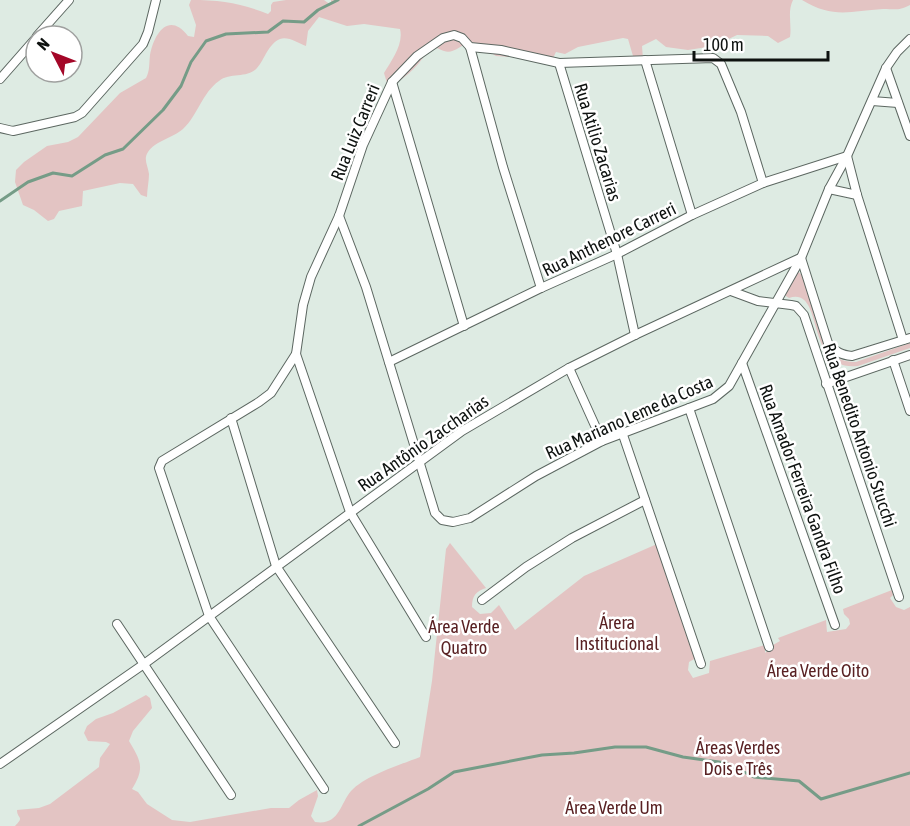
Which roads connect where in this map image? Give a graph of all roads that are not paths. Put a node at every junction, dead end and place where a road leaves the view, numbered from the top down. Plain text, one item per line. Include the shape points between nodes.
1 (69, 0) edge
2 (156, 0) edge
3 (48, 24) edge
4 (910, 39) edge
5 (470, 47) junction
6 (24, 52) edge
7 (645, 60) junction
8 (559, 63) junction
9 (886, 68) junction
10 (0, 79) edge
11 (392, 82) junction
12 (872, 101) junction
13 (898, 103) junction
14 (0, 128) edge
15 (910, 136) edge
16 (847, 156) junction
17 (763, 183) junction
18 (829, 189) junction
19 (857, 195) junction
20 (692, 214) junction
21 (339, 216) junction
22 (616, 254) junction
23 (801, 258) junction
24 (541, 288) junction
25 (731, 291) junction
26 (774, 304) junction
27 (464, 326) junction
28 (634, 335) junction
29 (907, 339) edge
30 (296, 354) junction
31 (910, 355) edge
32 (893, 360) junction
33 (389, 362) junction
34 (742, 363) junction
35 (569, 368) junction
36 (826, 384) junction
37 (689, 408) junction
38 (910, 411) edge
39 (231, 418) junction
40 (622, 432) junction
41 (602, 441) junction
42 (420, 462) junction
43 (645, 500) junction
44 (350, 512) junction
45 (276, 566) junction
46 (899, 597) dead end
47 (482, 600) dead end
48 (208, 616) junction
49 (117, 624) dead end
50 (835, 625) dead end
51 (426, 637) dead end
52 (769, 647) dead end
53 (144, 664) junction
54 (701, 664) dead end
55 (395, 743) dead end
56 (0, 764) edge
57 (324, 789) dead end
58 (231, 795) dead end

1 - 3 street
2 - 14 street via 142,44 82,113 13,131
4 - 9 street
5 - 8 street, Rua Luiz Carreri
5 - 11 street, Rua Luiz Carreri via 454,35 443,38 417,56
5 - 24 street
6 - 10 street
7 - 8 street, Rua Luiz Carreri
7 - 17 street, Rua Luiz Carreri via 713,58 721,64
7 - 20 street
8 - 22 street, Rua Atilio Zacarias
9 - 12 street
9 - 13 street
11 - 21 street, Rua Luiz Carreri via 363,145
11 - 27 street
12 - 13 street
12 - 16 street
13 - 15 street
16 - 17 street, Rua Anthenore Carreri
16 - 18 street
16 - 19 street
17 - 20 street, Rua Anthenore Carreri
18 - 19 street
18 - 23 street
19 - 29 street
20 - 22 street, Rua Anthenore Carreri
21 - 30 street, Rua Luiz Carreri via 311,277
21 - 33 street
22 - 24 street, Rua Anthenore Carreri
22 - 28 street, Rua Atilio Zacarias
23 - 25 street, Rua Antônio Zaccharias
23 - 26 street, Rua Mariano Leme da Costa
23 - 29 street via 834,351 852,356
24 - 27 street, Rua Anthenore Carreri
25 - 26 street, Rua Benedito Antonio Stucchi
25 - 28 street, Rua Antônio Zaccharias
26 - 34 street, Rua Mariano Leme da Costa
26 - 36 street, Rua Benedito Antonio Stucchi via 791,304 804,315
27 - 33 street, Rua Anthenore Carreri
28 - 35 street, Rua Antônio Zaccharias
30 - 39 street, Rua Luiz Carreri via 271,393
30 - 44 street
31 - 32 street
32 - 36 street
32 - 38 street
33 - 42 street
34 - 37 street, Rua Mariano Leme da Costa via 722,394
34 - 50 street, Rua Amador Ferreira Gandra Filho
35 - 41 street
35 - 42 street, Rua Antônio Zaccharias via 462,431
36 - 46 street, Rua Benedito Antonio Stucchi
37 - 40 street, Rua Mariano Leme da Costa
37 - 52 street
39 - 45 street
39 - 48 street, Rua Luiz Carreri via 159,465
40 - 41 street, Rua Mariano Leme da Costa
40 - 43 street
41 - 42 street, Rua Mariano Leme da Costa via 536,476 470,518 453,522 442,520 435,513
42 - 44 street, Rua Antônio Zaccharias
43 - 47 street via 572,538
43 - 54 street
44 - 45 street, Rua Antônio Zaccharias
44 - 51 street
45 - 48 street, Rua Antônio Zaccharias
45 - 55 street
48 - 53 street, Rua Antônio Zaccharias
48 - 57 street
49 - 53 street
53 - 56 street, Rua Antônio Zaccharias
53 - 58 street

